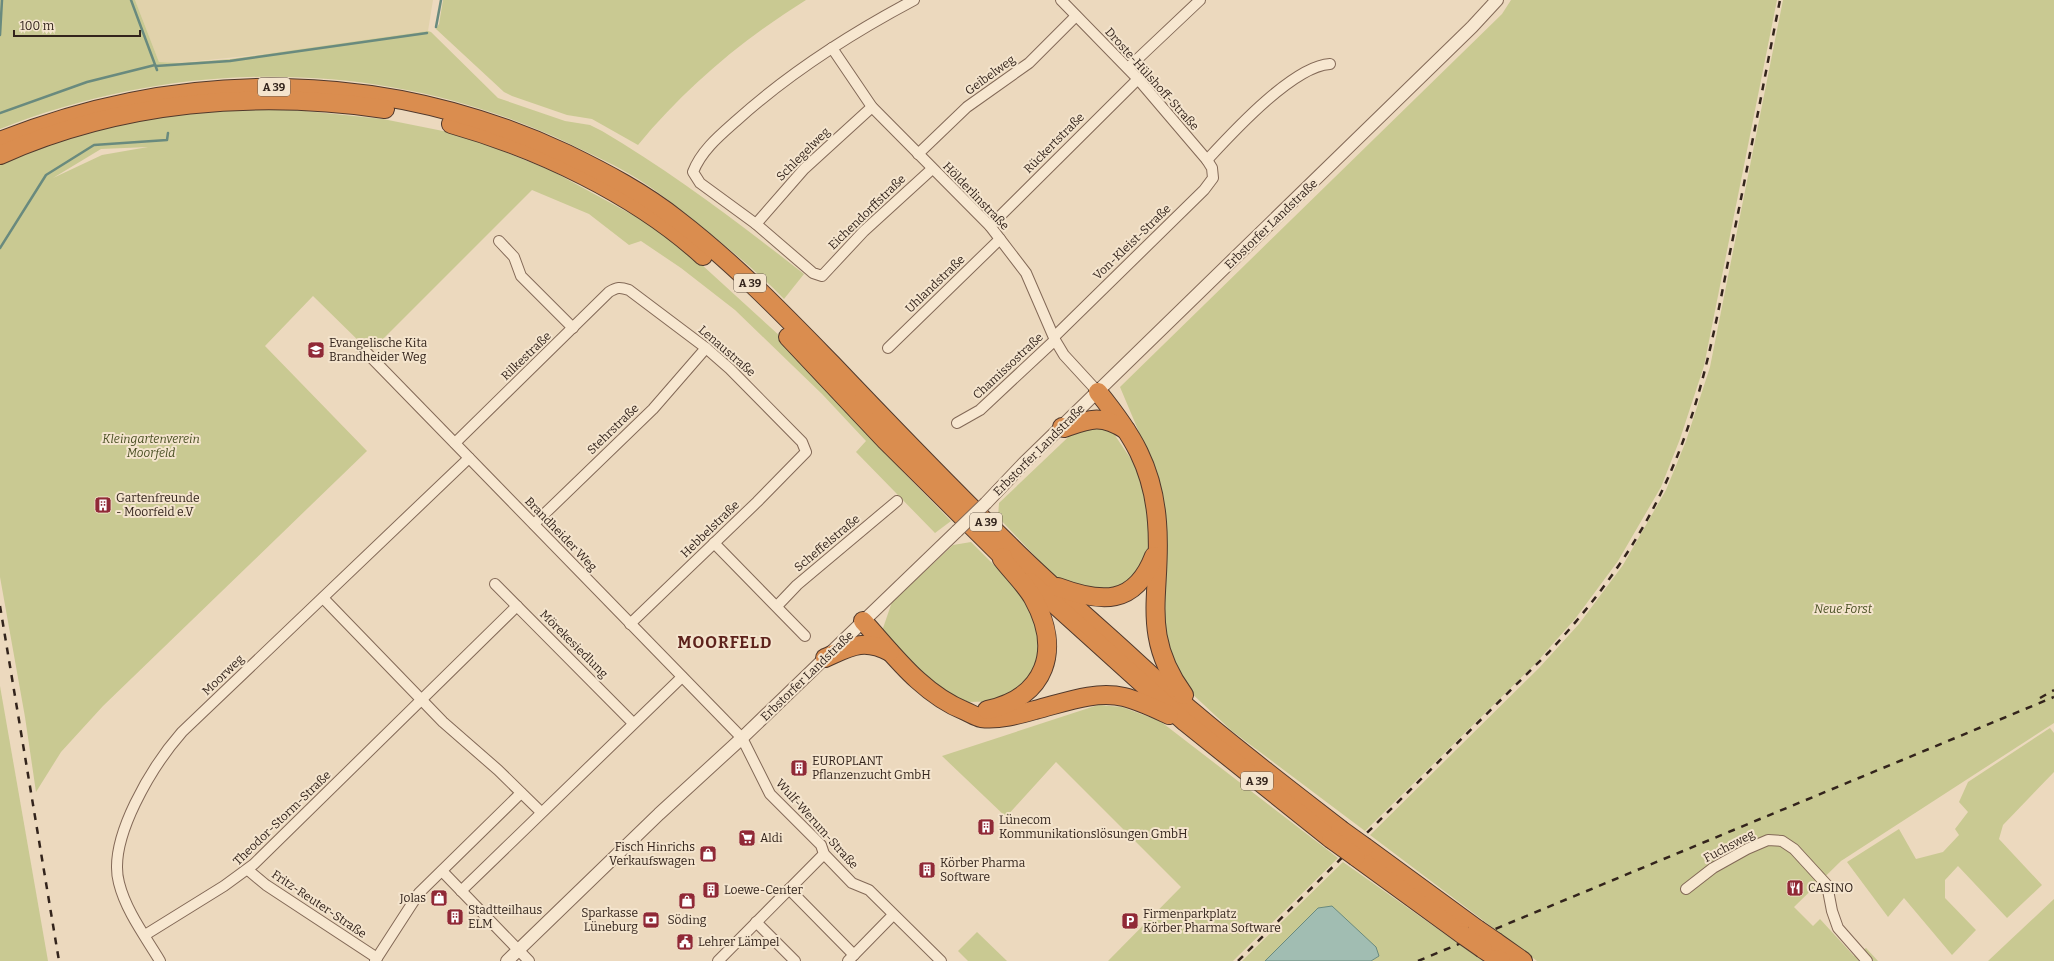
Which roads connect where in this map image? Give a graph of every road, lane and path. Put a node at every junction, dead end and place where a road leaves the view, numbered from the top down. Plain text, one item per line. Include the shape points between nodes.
1 (914, 0) edge
2 (1061, 0) edge
3 (1200, 0) edge
4 (1497, 0) edge
5 (1076, 16) junction
6 (832, 48) junction
7 (1330, 64) dead end
8 (1128, 68) junction
9 (1138, 78) junction
10 (872, 107) junction
11 (0, 140) edge
12 (918, 154) junction
13 (0, 155) edge
14 (1207, 160) junction
15 (932, 169) junction
16 (756, 224) junction
17 (990, 226) junction
18 (1000, 239) junction
19 (499, 242) dead end
20 (616, 288) joint
21 (573, 328) junction
22 (1055, 339) junction
23 (361, 347) dead end
24 (706, 348) junction
25 (888, 348) dead end
26 (1098, 392) junction
27 (957, 423) dead end
28 (1062, 427) junction
29 (1128, 431) junction
30 (454, 443) junction
31 (806, 452) joint
32 (469, 458) junction
33 (897, 501) dead end
34 (534, 524) junction
35 (714, 543) junction
36 (1158, 546) junction
37 (1003, 557) junction
38 (495, 584) dead end
39 (1051, 584) junction
40 (323, 598) junction
41 (517, 606) junction
42 (777, 606) junction
43 (863, 621) junction
44 (630, 624) junction
45 (805, 636) dead end
46 (892, 653) junction
47 (825, 658) junction
48 (682, 676) junction
49 (422, 700) junction
50 (966, 711) junction
51 (1185, 722) junction
52 (634, 723) junction
53 (742, 738) junction
54 (1226, 738) junction
55 (521, 793) junction
56 (541, 812) junction
57 (1335, 834) junction
58 (824, 854) junction
59 (248, 870) junction
60 (442, 871) junction
61 (789, 889) junction
62 (1686, 889) dead end
63 (461, 891) junction
64 (894, 915) junction
65 (756, 922) junction
66 (145, 935) junction
67 (1490, 946) junction
68 (519, 950) junction
69 (851, 958) edge
70 (376, 959) edge
71 (160, 961) edge
72 (507, 961) edge
73 (529, 961) edge
74 (718, 961) edge
75 (795, 961) edge
76 (941, 961) edge
77 (1501, 961) edge
78 (1523, 961) edge
79 (1867, 961) edge

1 - 6 street
2 - 5 street, Droste-Hülshoff-Straße
3 - 8 street
4 - 26 street, Erbstorfer Landstraße via 1472,28
5 - 8 street, Droste-Hülshoff-Straße
5 - 12 street, Geibelweg via 1029,63 967,107
6 - 10 street, Hölderlinstraße
6 - 16 street via 759,100 724,131 698,159 693,172 700,183
7 - 14 street via 1321,65 1299,76 1276,94
8 - 9 street, Droste-Hülshoff-Straße
9 - 14 street, Droste-Hülshoff-Straße
9 - 17 street, Rückertstraße
10 - 12 street, Hölderlinstraße
10 - 16 street, Schlegelweg via 804,169
11 - 39 highway, A 39 via 63,118 132,101 203,90 274,87 358,93 416,102 467,115 531,138 623,183 678,219 708,244 764,296 1012,548
12 - 15 street, Hölderlinstraße
13 - 37 highway, A 39 via 47,136 113,118 205,103 274,100 356,105 419,115 508,143 610,190 700,253 776,325 885,440
14 - 22 street, Von-Kleist-Straße via 1212,168 1213,178 1204,190
15 - 16 street, Eichendorffstraße via 864,231 822,276 813,273
15 - 17 street, Hölderlinstraße
17 - 18 street, Hölderlinstraße
18 - 22 street, Hölderlinstraße via 1026,273
18 - 25 street, Uhlandstraße
19 - 21 street via 514,257 521,276
20 - 21 street, Rilkestraße
20 - 24 street, Lenaustraße via 629,290
21 - 30 street, Rilkestraße
22 - 26 street, Hölderlinstraße via 1064,355
22 - 27 street, Chamissostraße via 980,410
23 - 30 street, Brandheider Weg
24 - 31 street, Lenaustraße via 802,442
24 - 34 street, Stehrstraße via 653,409
26 - 28 street, Erbstorfer Landstraße
26 - 29 highway
28 - 29 highway via 1097,419 1114,423
28 - 43 street, Erbstorfer Landstraße, bridge
29 - 36 highway via 1146,467 1151,486
30 - 32 street, Brandheider Weg
31 - 35 street, Hebbelstraße
32 - 34 street, Brandheider Weg
32 - 40 street, Moorweg
33 - 42 street, Scheffelstraße via 797,585
34 - 44 street, Brandheider Weg
35 - 42 street
35 - 44 street, Hebbelstraße
36 - 39 highway via 1148,572 1136,586 1121,596 1088,597
36 - 54 highway via 1155,627 1164,662 1184,695
37 - 50 highway via 1032,597 1041,615 1048,647 1045,662 1039,678 1030,690 1015,701 985,711
37 - 51 highway, A 39
38 - 41 street, Mörekesiedlung
39 - 54 highway, A 39 via 1194,713
40 - 49 street
40 - 66 street, Moorweg via 182,732 170,746 140,794 118,847 116,868 126,903
41 - 49 street, Theodor-Storm-Straße
41 - 52 street, Mörekesiedlung
42 - 45 street
43 - 46 highway
43 - 47 street, Erbstorfer Landstraße
44 - 48 street, Brandheider Weg
46 - 47 highway via 879,646 863,644
46 - 50 highway via 940,699
47 - 53 street, Erbstorfer Landstraße
48 - 52 street
48 - 53 street, Brandheider Weg
49 - 55 street
49 - 59 street, Theodor-Storm-Straße
50 - 51 highway via 980,718 1014,716 1081,698 1103,695 1140,702
51 - 57 highway, A 39
52 - 56 street
53 - 58 street, Wulf-Werum-Straße via 767,789 821,845
53 - 68 street, Erbstorfer Landstraße via 659,814
54 - 57 highway, A 39
55 - 56 street
55 - 60 street
56 - 63 street
57 - 67 highway, A 39, bridge
58 - 61 street
58 - 64 street, Wulf-Werum-Straße via 852,882 869,890
59 - 66 street, Theodor-Storm-Straße
59 - 70 street, Fritz-Reuter-Straße via 266,885
60 - 63 street
60 - 70 street via 419,894
61 - 65 street
61 - 69 street
62 - 79 street, Fuchsweg via 1712,868 1747,849 1768,840 1782,841 1794,849 1827,885 1838,928
63 - 68 street
64 - 69 street
64 - 76 street, Wulf-Werum-Straße
65 - 74 street
65 - 75 street
66 - 71 street, Moorweg
67 - 77 highway, A 39
67 - 78 highway, A 39
68 - 72 street, Erbstorfer Landstraße
68 - 73 street

